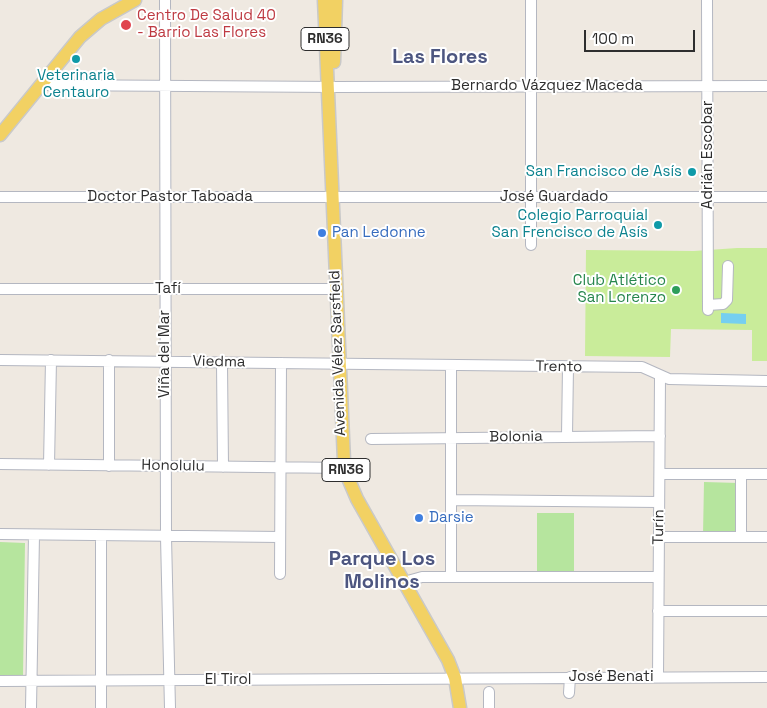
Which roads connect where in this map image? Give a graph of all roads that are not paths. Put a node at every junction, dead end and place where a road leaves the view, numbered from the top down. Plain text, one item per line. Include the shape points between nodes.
1 (131, 0) edge
2 (165, 0) edge
3 (324, 0) edge
4 (336, 0) edge
5 (531, 0) edge
6 (707, 0) edge
7 (40, 85) junction
8 (167, 85) junction
9 (531, 86) junction
10 (707, 86) junction
11 (767, 86) edge
12 (331, 87) junction
13 (0, 123) edge
14 (0, 135) edge
15 (708, 196) junction
16 (0, 197) edge
17 (531, 197) junction
18 (767, 197) edge
19 (165, 198) junction
20 (336, 198) junction
21 (531, 245) dead end
22 (728, 266) dead end
23 (0, 289) edge
24 (165, 289) junction
25 (336, 289) junction
26 (0, 360) edge
27 (51, 360) junction
28 (109, 360) junction
29 (165, 361) junction
30 (222, 363) junction
31 (281, 363) junction
32 (343, 364) junction
33 (451, 366) junction
34 (568, 367) junction
35 (660, 377) junction
36 (767, 381) edge
37 (568, 436) junction
38 (660, 436) junction
39 (451, 438) junction
40 (371, 439) dead end
41 (0, 464) edge
42 (49, 465) junction
43 (109, 466) junction
44 (167, 466) junction
45 (223, 467) junction
46 (281, 468) junction
47 (346, 468) junction
48 (660, 474) junction
49 (741, 474) junction
50 (767, 474) edge
51 (451, 500) junction
52 (659, 502) junction
53 (0, 534) edge
54 (34, 535) junction
55 (101, 536) junction
56 (280, 537) junction
57 (659, 537) junction
58 (741, 537) junction
59 (767, 537) edge
60 (166, 538) junction
61 (280, 574) dead end
62 (452, 577) junction
63 (658, 577) junction
64 (408, 581) junction
65 (658, 611) junction
66 (767, 611) edge
67 (570, 677) junction
68 (658, 677) junction
69 (767, 677) edge
70 (459, 678) junction
71 (0, 681) edge
72 (31, 681) junction
73 (101, 681) junction
74 (169, 681) junction
75 (489, 692) dead end
76 (569, 693) dead end
77 (31, 708) edge
78 (101, 708) edge
79 (170, 708) edge
80 (460, 708) edge
81 (468, 708) edge
82 (489, 708) edge

1 - 7 main road via 90,27
1 - 13 main road via 98,15 68,39
2 - 8 street, Viña del Mar
3 - 12 main road, Avenida Vélez Sarsfield / RN36
4 - 12 main road, Avenida Vélez Sarsfield / RN36
5 - 9 street
6 - 10 street, Adrián Escobar
7 - 8 street, Bernardo Vázquez Maceda
7 - 14 main road
8 - 12 street, Bernardo Vázquez Maceda
8 - 19 street, Viña del Mar
9 - 10 street, Bernardo Vázquez Maceda
9 - 12 street, Bernardo Vázquez Maceda
9 - 17 street
10 - 11 street, Bernardo Vázquez Maceda
10 - 15 street, Adrián Escobar
12 - 20 main road, Avenida Vélez Sarsfield / RN36
15 - 17 street, José Guardado
15 - 18 street, José Guardado
15 - 22 street, Adrián Escobar via 708,307 728,300
16 - 19 street, Doctor Pastor Taboada
17 - 20 street, José Guardado
17 - 21 street
19 - 20 street, Doctor Pastor Taboada
19 - 24 street, Viña del Mar
20 - 25 main road, Avenida Vélez Sarsfield / RN36
20 - 32 main road, Avenida Vélez Sarsfield / RN36
23 - 24 street, Tafí
24 - 25 street, Tafí
24 - 29 street, Viña del Mar
25 - 32 main road, Avenida Vélez Sarsfield / RN36
26 - 27 street, Viedma
27 - 28 street, Viedma
27 - 42 street
28 - 29 street, Viedma
28 - 43 street
29 - 30 street, Viedma
29 - 44 street, Viña del Mar
30 - 31 street, Viedma
30 - 45 street
31 - 32 street, Viedma
31 - 46 street
32 - 33 street, Trento
32 - 47 main road, Avenida Vélez Sarsfield / RN36 via 341,440
32 - 64 main road, Avenida Vélez Sarsfield / RN36 via 352,466
33 - 34 street, Trento
33 - 39 street
34 - 35 street, Trento via 642,367
34 - 37 street
35 - 36 street, Trento via 680,381
35 - 38 street, Turín
37 - 38 street, Bolonia
37 - 39 street, Bolonia
38 - 48 street, Turín
39 - 40 street, Bolonia
39 - 51 street
41 - 42 street, Honolulu
42 - 43 street, Honolulu
43 - 44 street, Honolulu
44 - 45 street, Honolulu
44 - 60 street, Viña del Mar
45 - 46 street, Honolulu
46 - 47 street, Honolulu
46 - 56 street
47 - 64 main road, Avenida Vélez Sarsfield / RN36 via 357,499
48 - 49 street
48 - 52 street, Turín
49 - 50 street
49 - 58 street
51 - 52 street
51 - 62 street
52 - 57 street, Turín
53 - 54 street
54 - 55 street
54 - 72 street
55 - 60 street
55 - 73 street
56 - 60 street
56 - 61 street
57 - 58 street
57 - 63 street, Turín
58 - 59 street
60 - 74 street, Viña del Mar
62 - 63 street
62 - 64 street via 422,577
63 - 65 street, Turín
64 - 70 main road, Avenida Vélez Sarsfield / RN36 via 454,658
65 - 66 street
65 - 68 street, Turín
67 - 68 street, José Benati
67 - 70 street, José Benati
67 - 76 street
68 - 69 street, José Benati
70 - 74 street, El Tirol
70 - 80 main road, Avenida Vélez Sarsfield / RN36
70 - 81 main road, Avenida Vélez Sarsfield / RN36
71 - 72 street, El Tirol
72 - 73 street, El Tirol
72 - 77 street
73 - 74 street, El Tirol
73 - 78 street
74 - 79 street, Viña del Mar
75 - 82 street

